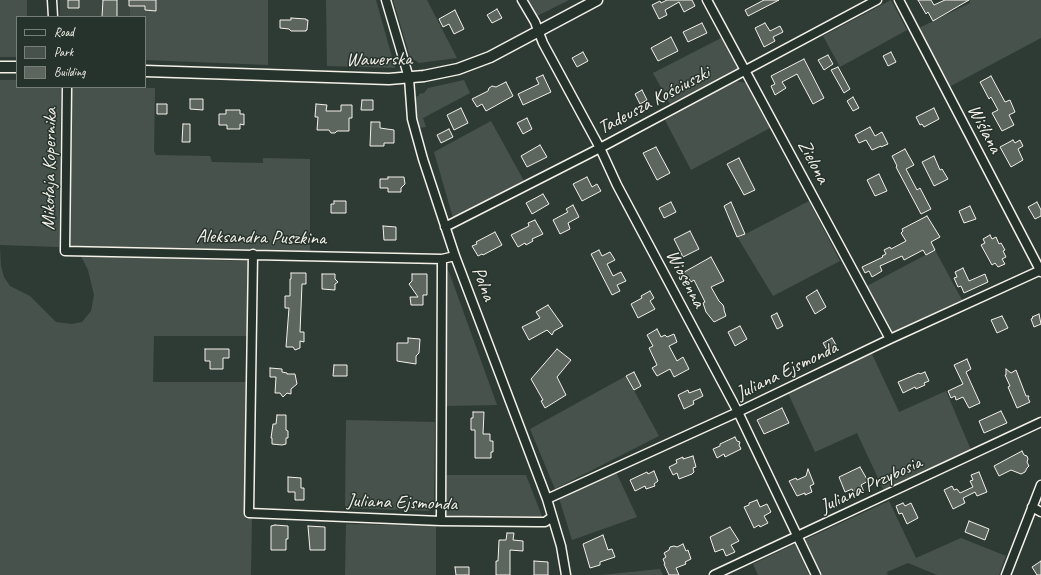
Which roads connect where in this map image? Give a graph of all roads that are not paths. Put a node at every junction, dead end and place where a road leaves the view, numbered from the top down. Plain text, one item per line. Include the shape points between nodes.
1 (52, 0) edge
2 (386, 0) edge
3 (522, 0) edge
4 (597, 0) edge
5 (708, 0) edge
6 (877, 0) edge
7 (899, 0) edge
8 (52, 16) edge
9 (538, 31) junction
10 (0, 67) edge
11 (16, 67) edge
12 (146, 71) edge
13 (745, 71) junction
14 (408, 78) junction
15 (67, 88) edge
16 (600, 148) junction
17 (445, 227) junction
18 (65, 251) joint
19 (253, 254) junction
20 (455, 256) junction
21 (442, 259) junction
22 (1041, 271) edge
23 (890, 339) junction
24 (738, 412) junction
25 (1041, 422) edge
26 (1041, 485) edge
27 (547, 499) junction
28 (1032, 507) junction
29 (1041, 512) edge
30 (552, 517) junction
31 (441, 521) junction
32 (798, 537) junction
33 (566, 575) edge
34 (714, 575) edge
35 (816, 575) edge
36 (1006, 575) edge

1 - 8 street
2 - 14 street, Polna
3 - 9 street, Wiosenna
4 - 9 street, Wawerska
5 - 13 street, Zielona
6 - 13 street, Tadeusza Kościuszki
7 - 22 street, Wiślana
9 - 14 street, Wawerska via 490,57 458,69
9 - 16 street, Wiosenna
10 - 11 street
12 - 14 street, Wawerska
13 - 16 street, Tadeusza Kościuszki
13 - 23 street, Zielona
14 - 17 street, Polna via 412,119
15 - 18 street, Mikołaja Kopernika
16 - 17 street, Tadeusza Kościuszki
16 - 24 street, Wiosenna via 620,192
17 - 20 street, Polna
18 - 19 street, Aleksandra Puszkina
19 - 21 street, Aleksandra Puszkina
19 - 31 street, Juliana Ejsmonda via 249,513
20 - 21 street, Aleksandra Puszkina
20 - 27 street, Polna
21 - 31 street, Polna
22 - 23 street, Juliana Ejsmonda
23 - 24 street, Juliana Ejsmonda
24 - 27 street, Juliana Ejsmonda
24 - 32 street, Wiosenna
25 - 32 street, Juliana Przybosia
26 - 28 street
27 - 30 street, Polna
28 - 29 street
28 - 36 street
30 - 31 street, Juliana Ejsmonda via 545,522
30 - 33 street, Polna
32 - 34 street, Juliana Przybosia
32 - 35 street, Wiosenna

